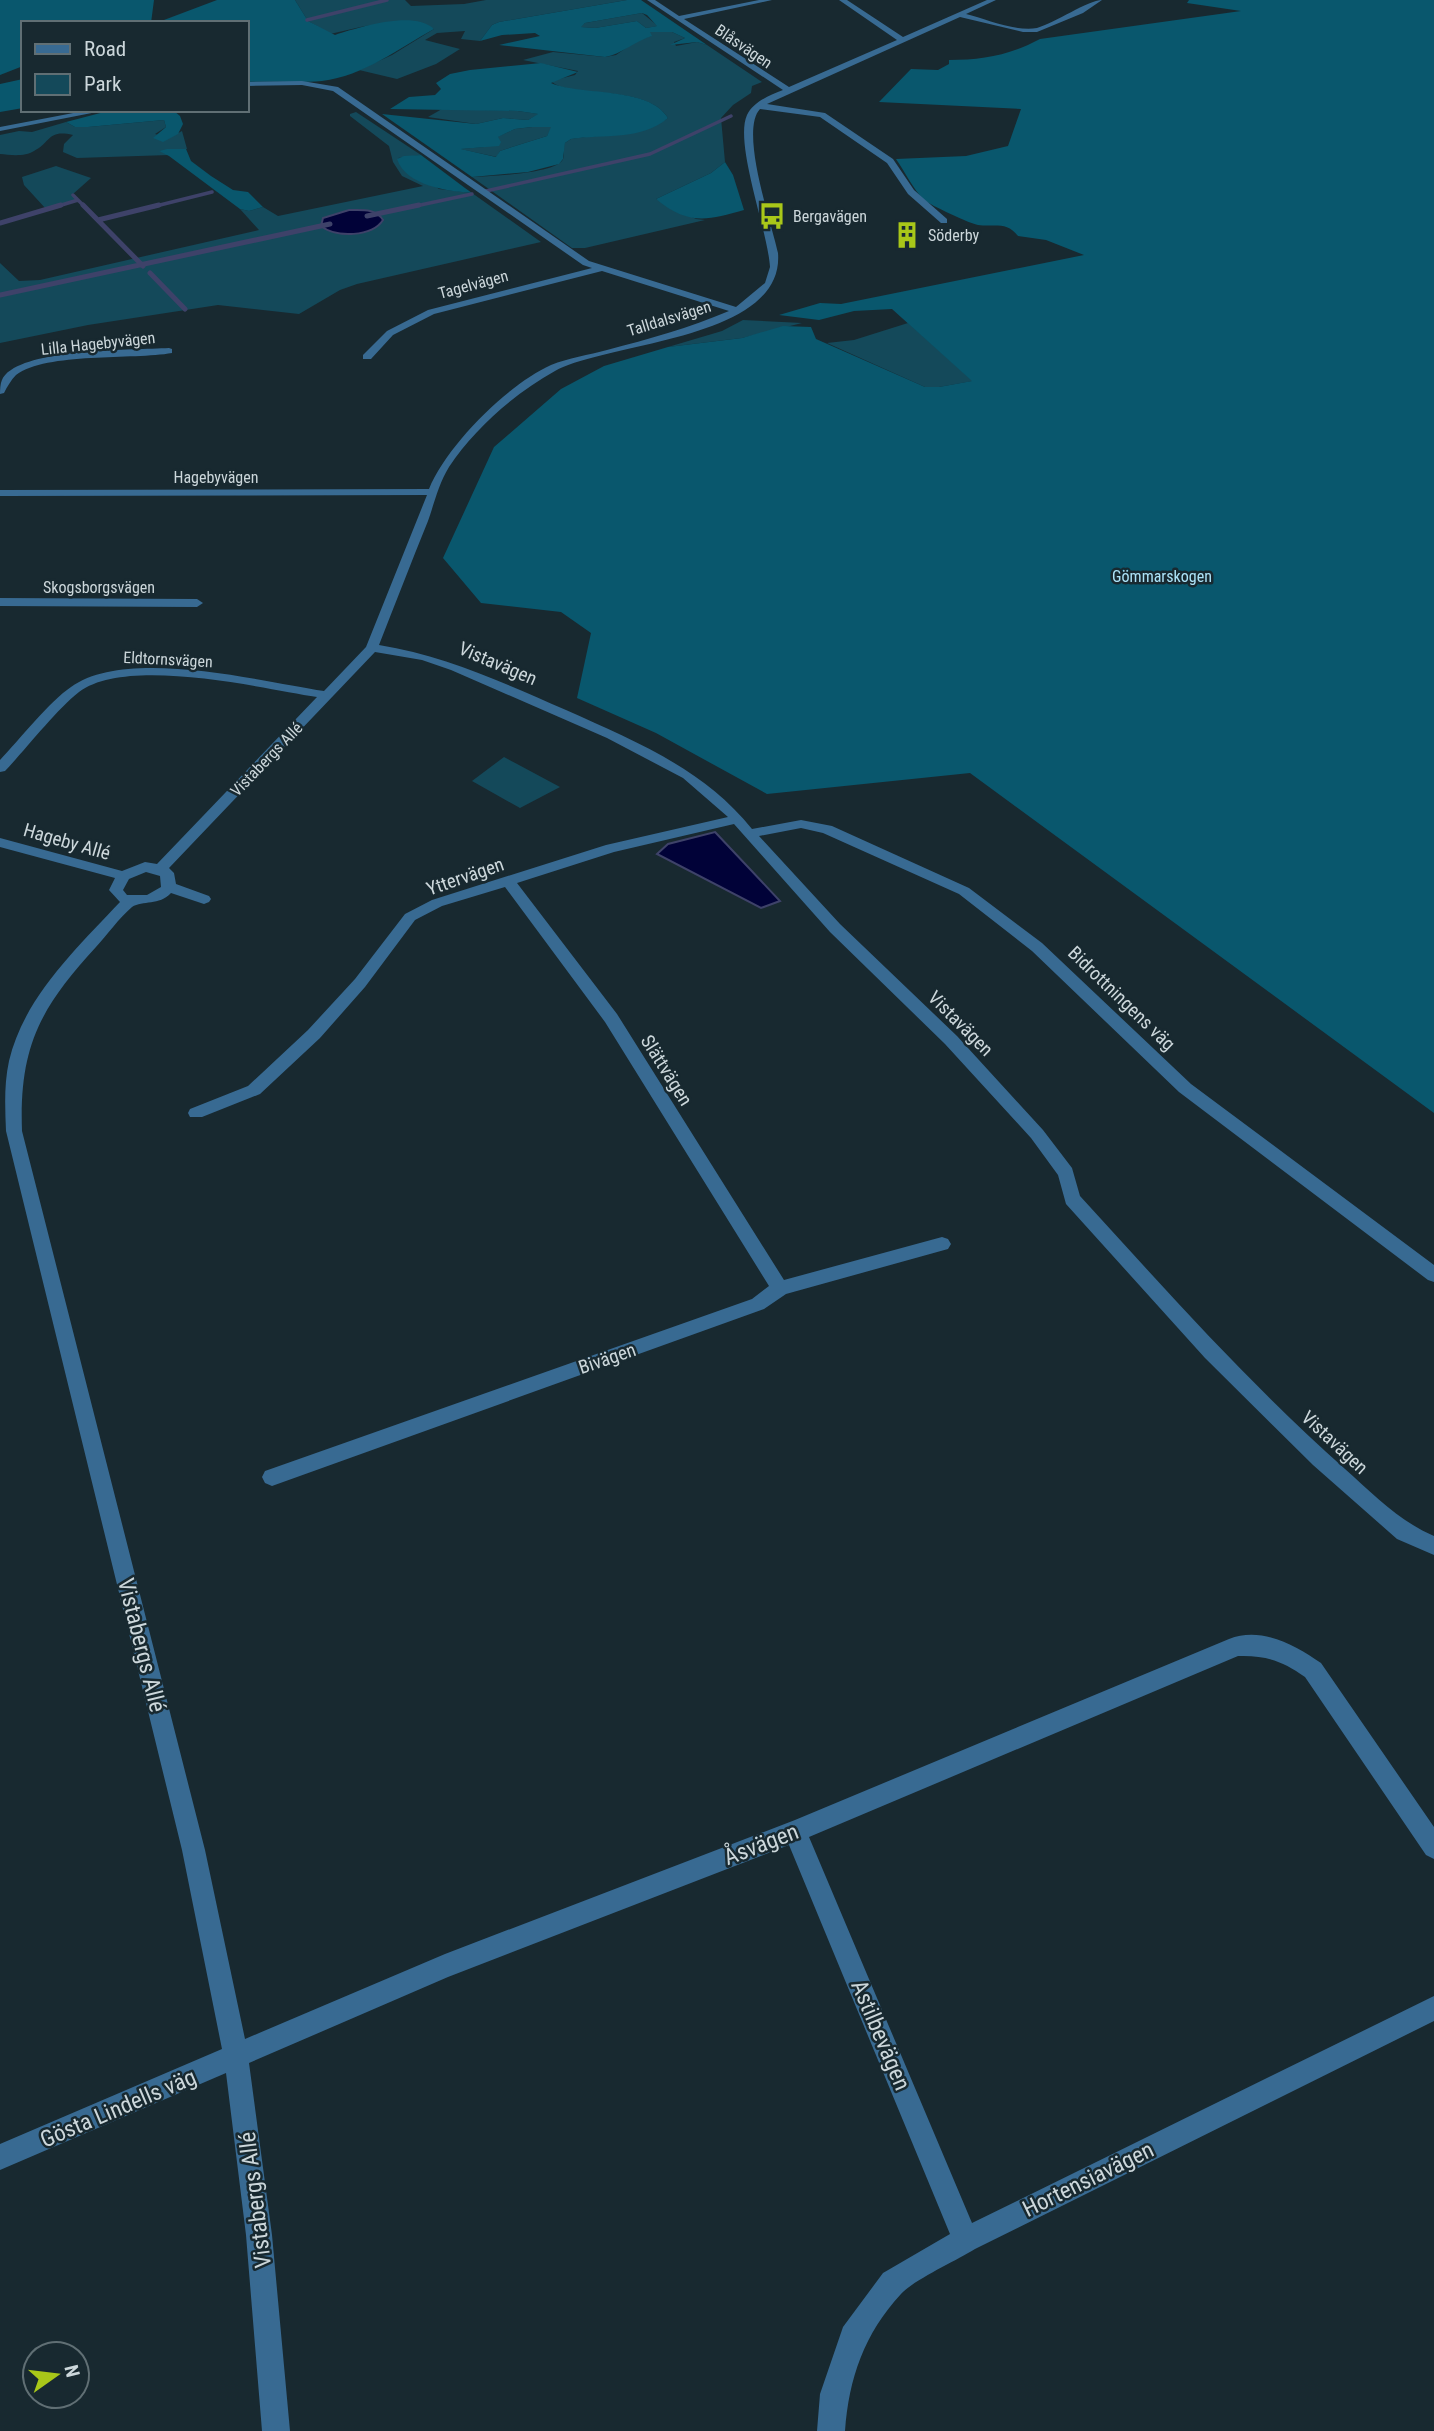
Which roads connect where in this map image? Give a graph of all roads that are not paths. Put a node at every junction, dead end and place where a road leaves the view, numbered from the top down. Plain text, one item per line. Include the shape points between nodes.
1 (650, 0) edge
2 (842, 0) edge
3 (993, 0) edge
4 (1099, 0) edge
5 (769, 1) edge
6 (960, 15) junction
7 (677, 18) junction
8 (902, 40) junction
9 (248, 85) edge
10 (788, 90) junction
11 (760, 105) junction
12 (92, 112) edge
13 (0, 129) edge
14 (944, 221) dead end
15 (599, 269) junction
16 (738, 311) junction
17 (169, 351) dead end
18 (367, 357) dead end
19 (0, 391) edge
20 (433, 492) junction
21 (0, 493) edge
22 (0, 602) edge
23 (197, 603) dead end
24 (372, 648) junction
25 (328, 695) junction
26 (0, 768) edge
27 (738, 818) junction
28 (749, 834) junction
29 (0, 842) edge
30 (160, 869) junction
31 (122, 876) junction
32 (508, 881) junction
33 (169, 887) junction
34 (204, 899) dead end
35 (130, 901) junction
36 (196, 1113) dead end
37 (942, 1244) dead end
38 (1434, 1275) edge
39 (780, 1288) junction
40 (272, 1477) dead end
41 (1434, 1546) edge
42 (795, 1831) junction
43 (1434, 1847) edge
44 (1434, 2008) edge
45 (236, 2058) junction
46 (0, 2157) edge
47 (966, 2240) junction
48 (276, 2431) edge
49 (831, 2431) edge

1 - 7 street, Blåsvägen
2 - 8 street
3 - 6 street
4 - 6 street via 1037,30
5 - 7 street
6 - 8 street
7 - 10 street, Blåsvägen
8 - 10 street
9 - 15 street via 302,83 335,89
10 - 11 street
11 - 14 street via 822,115 890,161 911,192
11 - 16 street, Talldalsvägen via 748,127 775,267 769,284
12 - 13 street
15 - 16 street
15 - 18 street, Tagelvägen via 430,312 390,333
16 - 20 street, Talldalsvägen via 693,330 567,362 531,380 468,436 443,468
17 - 19 street, Lilla Hagebyvägen via 28,367 12,374
20 - 21 street, Hagebyvägen
20 - 24 street, Talldalsvägen
22 - 23 street, Skogsborgsvägen
24 - 25 street, Vistabergs Allé
24 - 27 street, Vistavägen via 438,661 465,680 639,747 707,788
25 - 26 street, Eldtornsvägen via 210,678 108,676 74,690
25 - 30 street, Vistabergs Allé
27 - 28 street, Vistavägen
27 - 32 street, Yttervägen via 611,848
28 - 38 street, Bidrottningens väg via 801,824 827,829 964,891 1037,947 1185,1088
28 - 41 street, Vistavägen via 1037,1133 1066,1173 1072,1199 1212,1353 1404,1533
29 - 31 street, Hageby Allé
30 - 31 street via 136,869
30 - 33 street via 169,876
31 - 35 street via 117,893
32 - 36 street, Yttervägen via 437,903 410,917 360,983 254,1090
32 - 39 street, Slättvägen via 611,1018
33 - 34 street
33 - 35 street via 153,899
35 - 45 street, Vistabergs Allé via 42,1000 17,1057 11,1103 189,1832
37 - 39 street, Bivägen
39 - 40 street, Bivägen via 758,1304
42 - 43 street, Åsvägen via 1237,1646 1259,1644 1287,1651 1313,1670
42 - 45 street, Åsvägen via 445,1966
42 - 47 street, Astilbevägen
44 - 47 street, Hortensiavägen
45 - 46 street, Gösta Lindells väg
45 - 48 street, Vistabergs Allé via 262,2256
47 - 49 street, Hortensiavägen via 893,2283 853,2337 834,2395

